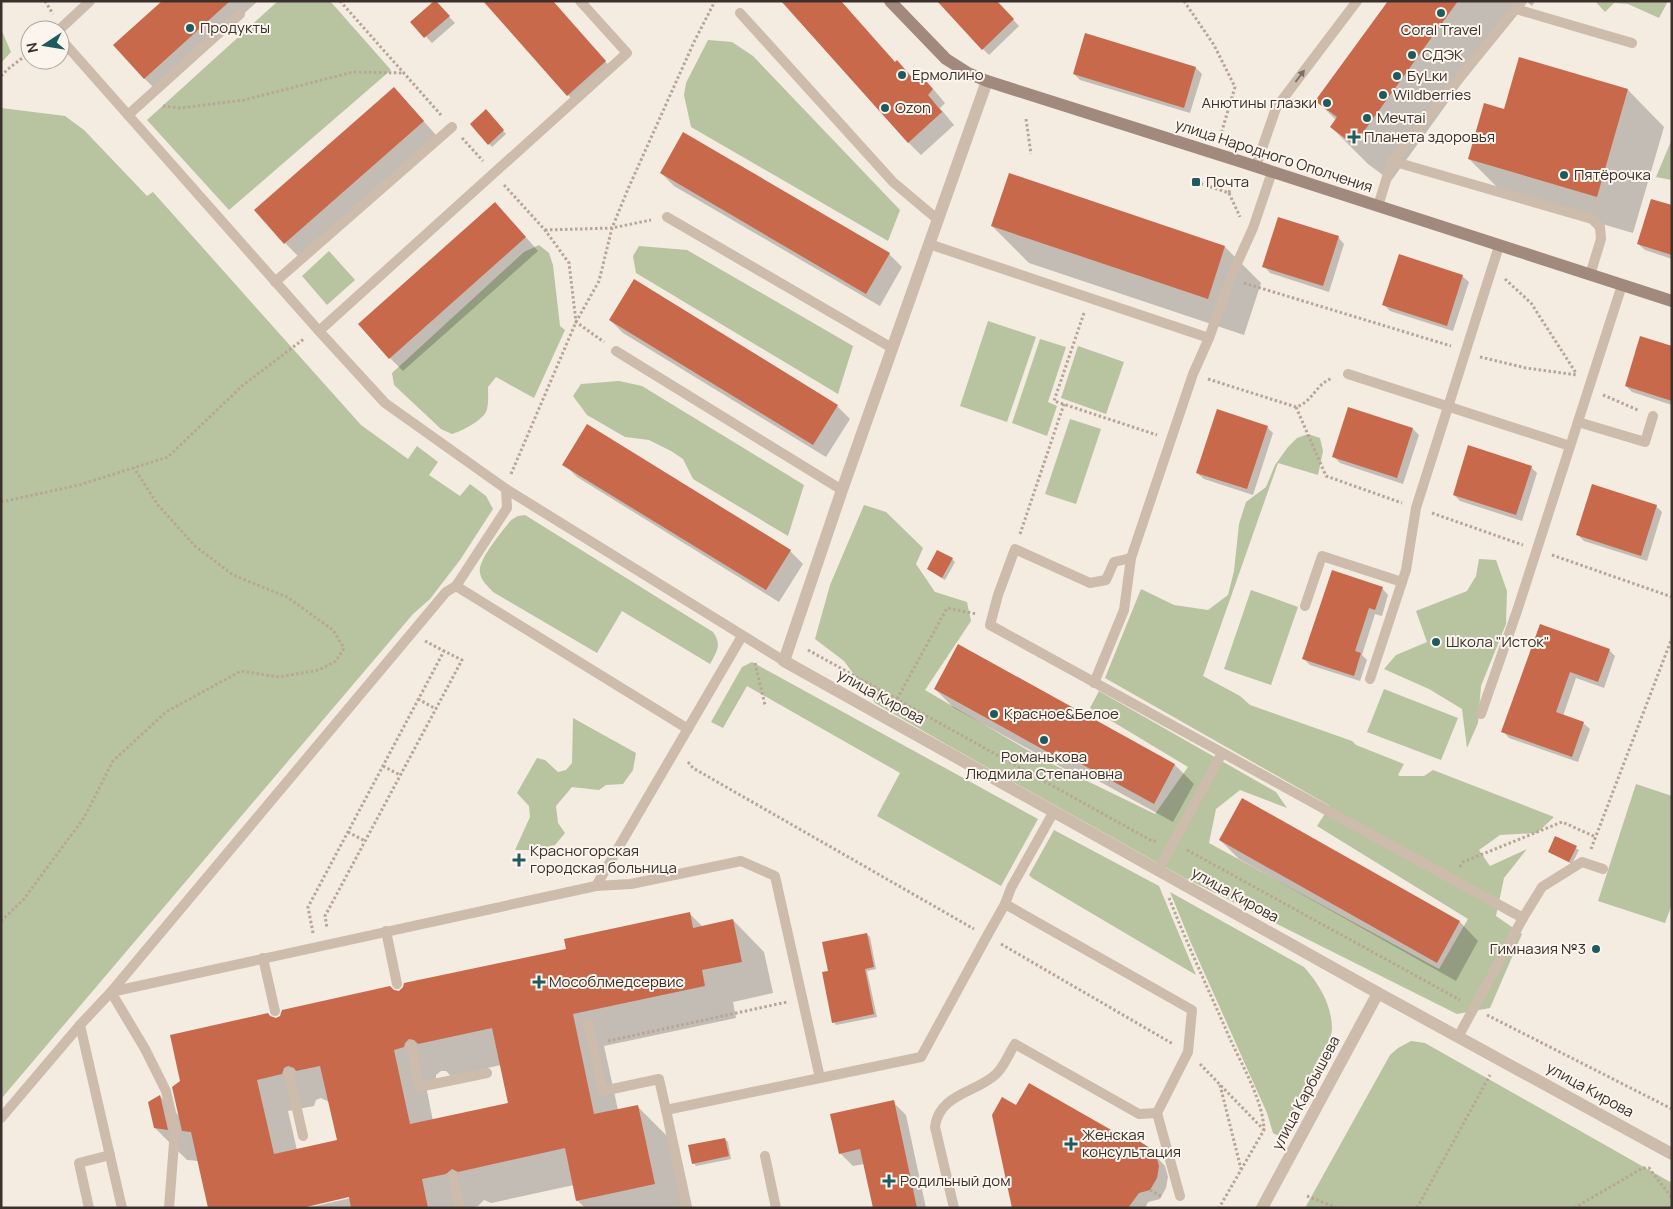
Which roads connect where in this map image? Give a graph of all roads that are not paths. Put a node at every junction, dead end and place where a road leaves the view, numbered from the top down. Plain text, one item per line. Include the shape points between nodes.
1 (90, 1) edge
2 (580, 1) edge
3 (890, 1) edge
4 (1357, 1) edge
5 (1519, 5) edge
6 (740, 13) dead end
7 (240, 14) dead end
8 (69, 20) edge
9 (1632, 43) dead end
10 (70, 49) edge
11 (987, 81) junction
12 (128, 115) junction
13 (452, 127) dead end
14 (1392, 160) junction
15 (1256, 166) junction
16 (1272, 172) junction
17 (1378, 206) junction
18 (667, 217) road end
19 (938, 219) junction
20 (929, 244) junction
21 (1499, 246) junction
22 (1590, 275) junction
23 (275, 282) junction
24 (1622, 285) junction
25 (1672, 301) edge
26 (319, 331) junction
27 (1209, 338) junction
28 (892, 348) junction
29 (616, 351) dead end
30 (1348, 374) road end
31 (1448, 407) junction
32 (1653, 416) dead end
33 (1578, 422) junction
34 (1570, 446) junction
35 (506, 488) junction
36 (842, 490) junction
37 (1131, 558) junction
38 (1402, 582) junction
39 (456, 586) junction
40 (1305, 606) dead end
41 (742, 636) junction
42 (784, 661) junction
43 (1370, 679) dead end
44 (1094, 682) junction
45 (1481, 714) dead end
46 (688, 729) junction
47 (1222, 753) junction
48 (1053, 812) junction
49 (1604, 869) dead end
50 (1158, 871) junction
51 (596, 886) junction
52 (1005, 904) junction
53 (1523, 918) junction
54 (386, 931) junction
55 (264, 958) junction
56 (397, 984) dead end
57 (111, 992) junction
58 (1378, 993) junction
59 (275, 1011) dead end
60 (588, 1024) dead end
61 (80, 1025) junction
62 (1458, 1038) junction
63 (411, 1046) dead end
64 (289, 1072) dead end
65 (487, 1073) dead end
66 (820, 1078) junction
67 (666, 1110) junction
68 (1157, 1113) junction
69 (1, 1118) edge
70 (303, 1136) dead end
71 (1672, 1154) edge
72 (110, 1156) junction
73 (765, 1156) dead end
74 (453, 1176) dead end
75 (1180, 1196) dead end
76 (89, 1208) edge
77 (122, 1208) edge
78 (169, 1208) edge
79 (460, 1208) edge
80 (682, 1208) edge
81 (776, 1208) edge
82 (954, 1208) edge
83 (1262, 1208) edge

1 - 8 lane
2 - 26 lane via 627,53
3 - 11 main road, улица Народного Ополчения via 946,59
15 -> 4 lane via 1276,108
5 - 9 lane
5 - 14 lane
6 - 19 lane via 893,182
7 - 12 lane
10 - 12 lane
11 - 15 main road, улица Народного Ополчения
11 - 19 street
12 - 23 lane
13 - 23 lane
14 - 17 lane
14 - 22 lane via 1592,220 1600,226 1601,239
15 - 16 main road, улица Народного Ополчения
16 - 17 main road, улица Народного Ополчения
16 - 27 lane
17 - 21 main road, улица Народного Ополчения
18 - 28 lane
19 - 20 street
20 - 27 lane
20 - 28 street
21 - 22 main road, улица Народного Ополчения
21 - 31 lane
22 - 24 main road, улица Народного Ополчения
23 - 26 lane
24 - 25 main road, улица Народного Ополчения
24 - 33 lane
26 - 35 lane via 385,403
27 - 37 lane via 1193,374
28 - 36 street
29 - 36 lane
30 - 31 lane
31 - 34 lane
31 - 38 lane via 1416,508
32 - 33 lane via 1645,442
33 - 34 lane
34 - 45 lane
35 - 39 lane via 507,508
35 - 41 lane
36 - 42 street
37 - 44 lane via 1124,610
37 - 44 lane via 1114,562 1106,580 1090,582 1015,549 992,617 990,625
38 - 40 lane via 1322,556
38 - 43 lane
39 - 46 lane
39 - 57 lane via 446,592
41 - 42 lane
41 - 46 lane
42 - 48 street, улица Кирова
44 - 47 lane
46 - 51 lane
47 - 50 lane
47 - 53 lane
48 - 50 street, улица Кирова
48 - 52 lane via 1010,888
49 - 53 lane via 1582,862 1542,887
50 - 58 street, улица Кирова
51 - 54 lane
51 - 66 lane via 631,884 741,861 775,876
52 - 66 lane via 920,1057
52 - 68 lane via 1192,1010 1188,1052
53 - 62 lane
54 - 55 lane
54 - 56 lane
55 - 57 lane
55 - 59 lane
57 - 61 lane
57 - 78 lane via 166,1091 175,1130
58 - 62 street, улица Кирова
58 - 83 street, улица Карбышева
60 - 67 lane via 603,1091 659,1079
61 - 69 lane
61 - 72 lane
62 - 71 street, улица Кирова
63 - 65 lane via 419,1088
64 - 70 lane
66 - 67 lane
67 - 80 lane via 687,1207
68 - 75 lane
68 - 82 lane via 1139,1114 1015,1044 997,1074 947,1103 936,1117 935,1127
72 - 76 lane via 79,1163
72 - 77 lane
73 - 81 lane
74 - 79 lane

